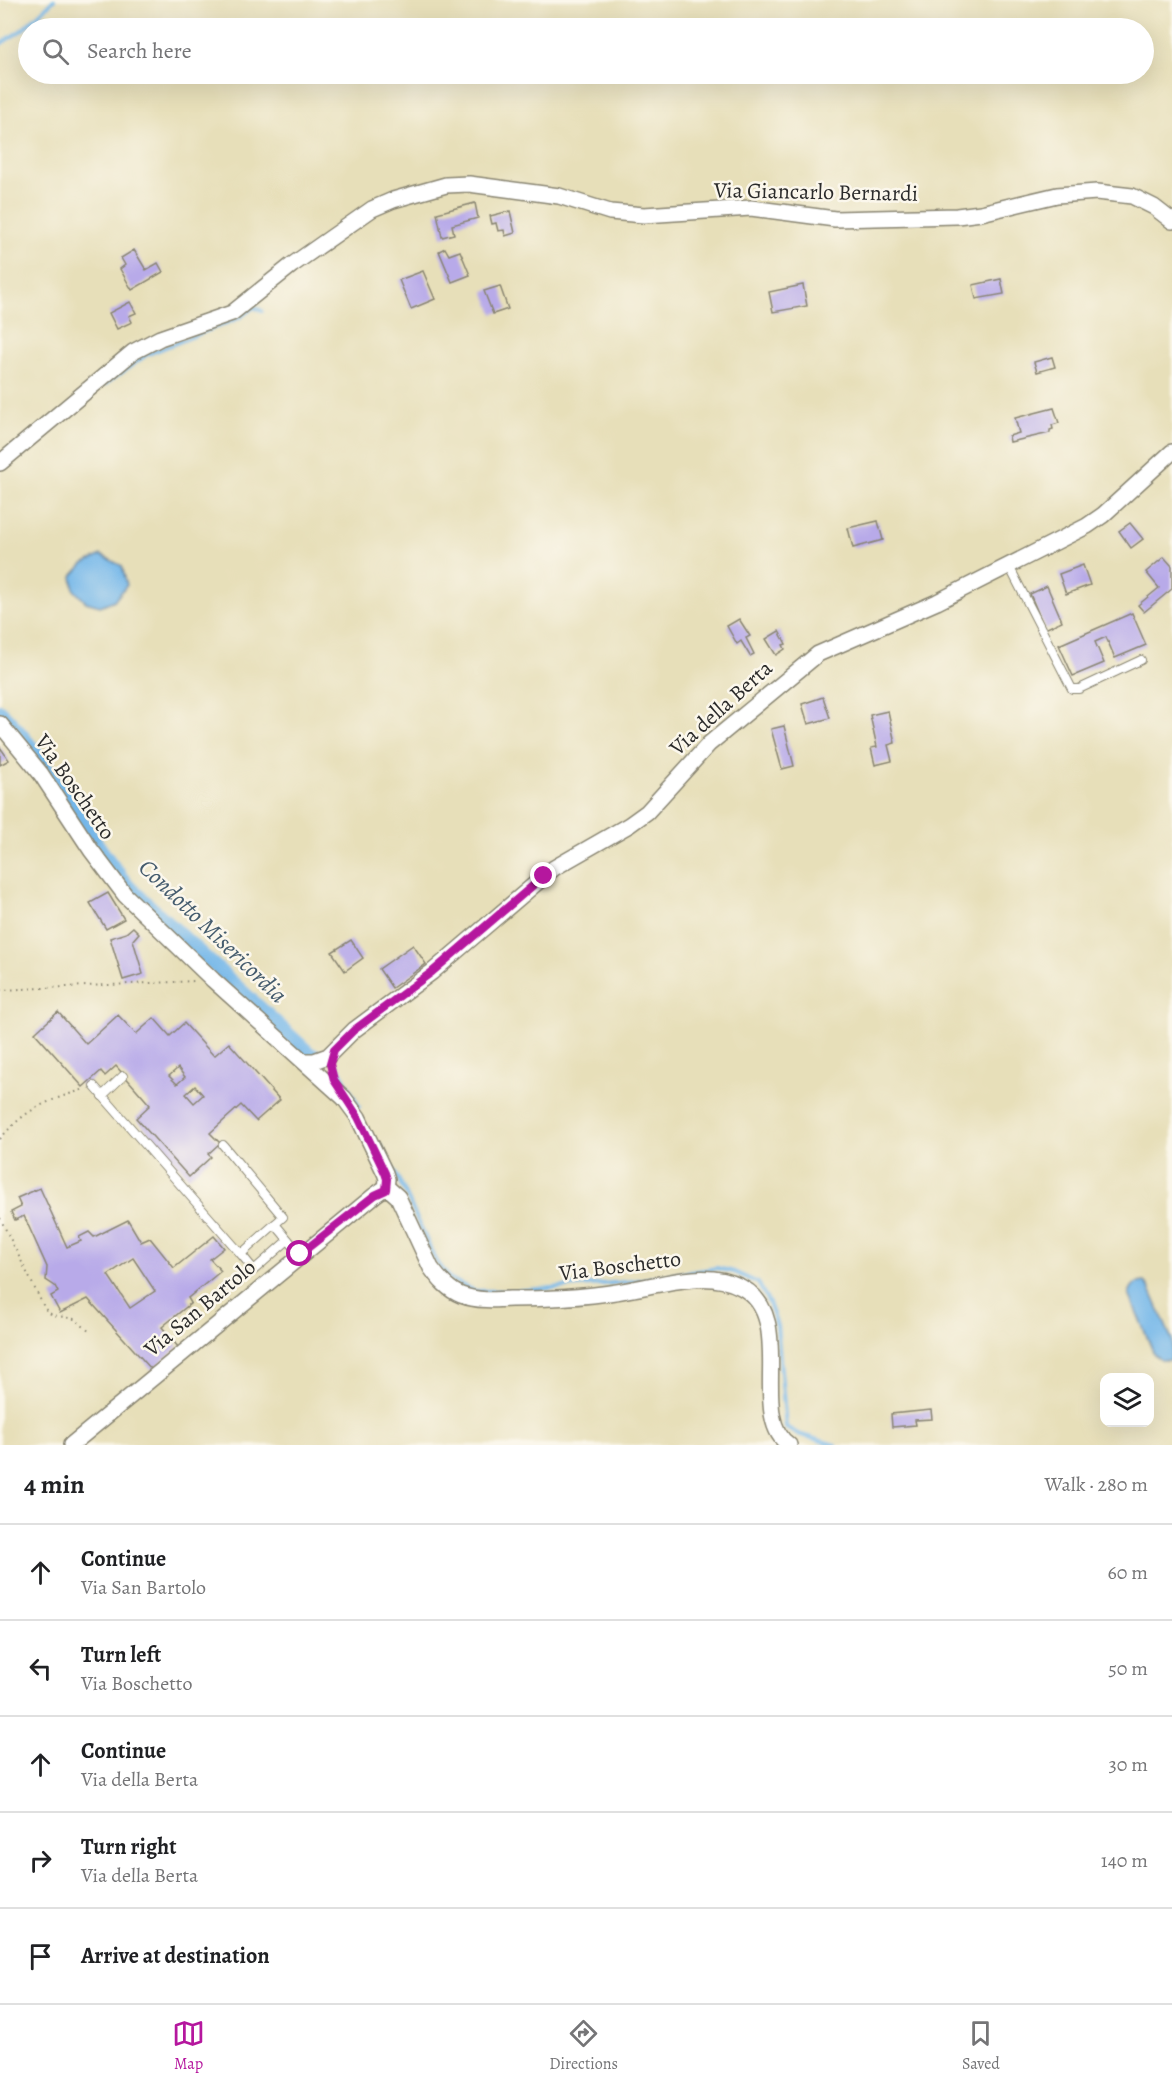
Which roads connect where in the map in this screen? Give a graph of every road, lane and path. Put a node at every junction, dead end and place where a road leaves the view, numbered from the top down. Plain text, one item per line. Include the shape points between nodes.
1 (1172, 221) edge
2 (1172, 452) edge
3 (0, 463) edge
4 (1009, 566) junction
5 (1142, 660) dead end
6 (0, 724) edge
7 (213, 980) junction
8 (0, 990) edge
9 (334, 1050) junction
10 (305, 1061) junction
11 (123, 1076) dead end
12 (94, 1086) joint
13 (102, 1096) junction
14 (345, 1098) junction
15 (0, 1139) edge
16 (223, 1145) dead end
17 (388, 1189) junction
18 (0, 1218) edge
19 (275, 1224) junction
20 (288, 1240) junction
21 (241, 1254) junction
22 (300, 1254) junction
23 (90, 1332) dead end
24 (71, 1445) edge
25 (789, 1445) edge

1 - 3 street, Via Giancarlo Bernardi via 1139,199 1110,193 1057,195 970,215 835,219 761,209 635,215 545,194 469,184 446,185 372,209 232,313 160,338 133,352
2 - 4 street, Via della Berta via 1095,520
4 - 5 lane via 1072,689
4 - 9 street, Via della Berta via 818,654 709,744 647,812 554,868
6 - 7 street, Via Boschetto via 41,774 117,886
7 - 8 path
7 - 10 street, Via Boschetto
9 - 10 street, Via della Berta via 321,1060
9 - 14 street via 331,1071
10 - 14 street, Via Boschetto
11 - 13 lane
12 - 13 lane
12 - 15 path via 35,1107
13 - 21 lane
14 - 17 street, Via Boschetto via 385,1173
16 - 19 lane via 283,1217
17 - 22 street, Via San Bartolo
17 - 25 street, Via Boschetto via 403,1206 431,1268 454,1292 466,1297 487,1300 587,1296 700,1279 723,1281 748,1292 759,1305 767,1325 772,1417 780,1437
18 - 23 path via 45,1309 52,1315 75,1319
19 - 20 lane
19 - 21 lane
20 - 21 lane via 254,1270
20 - 22 lane
22 - 24 street, Via San Bartolo

